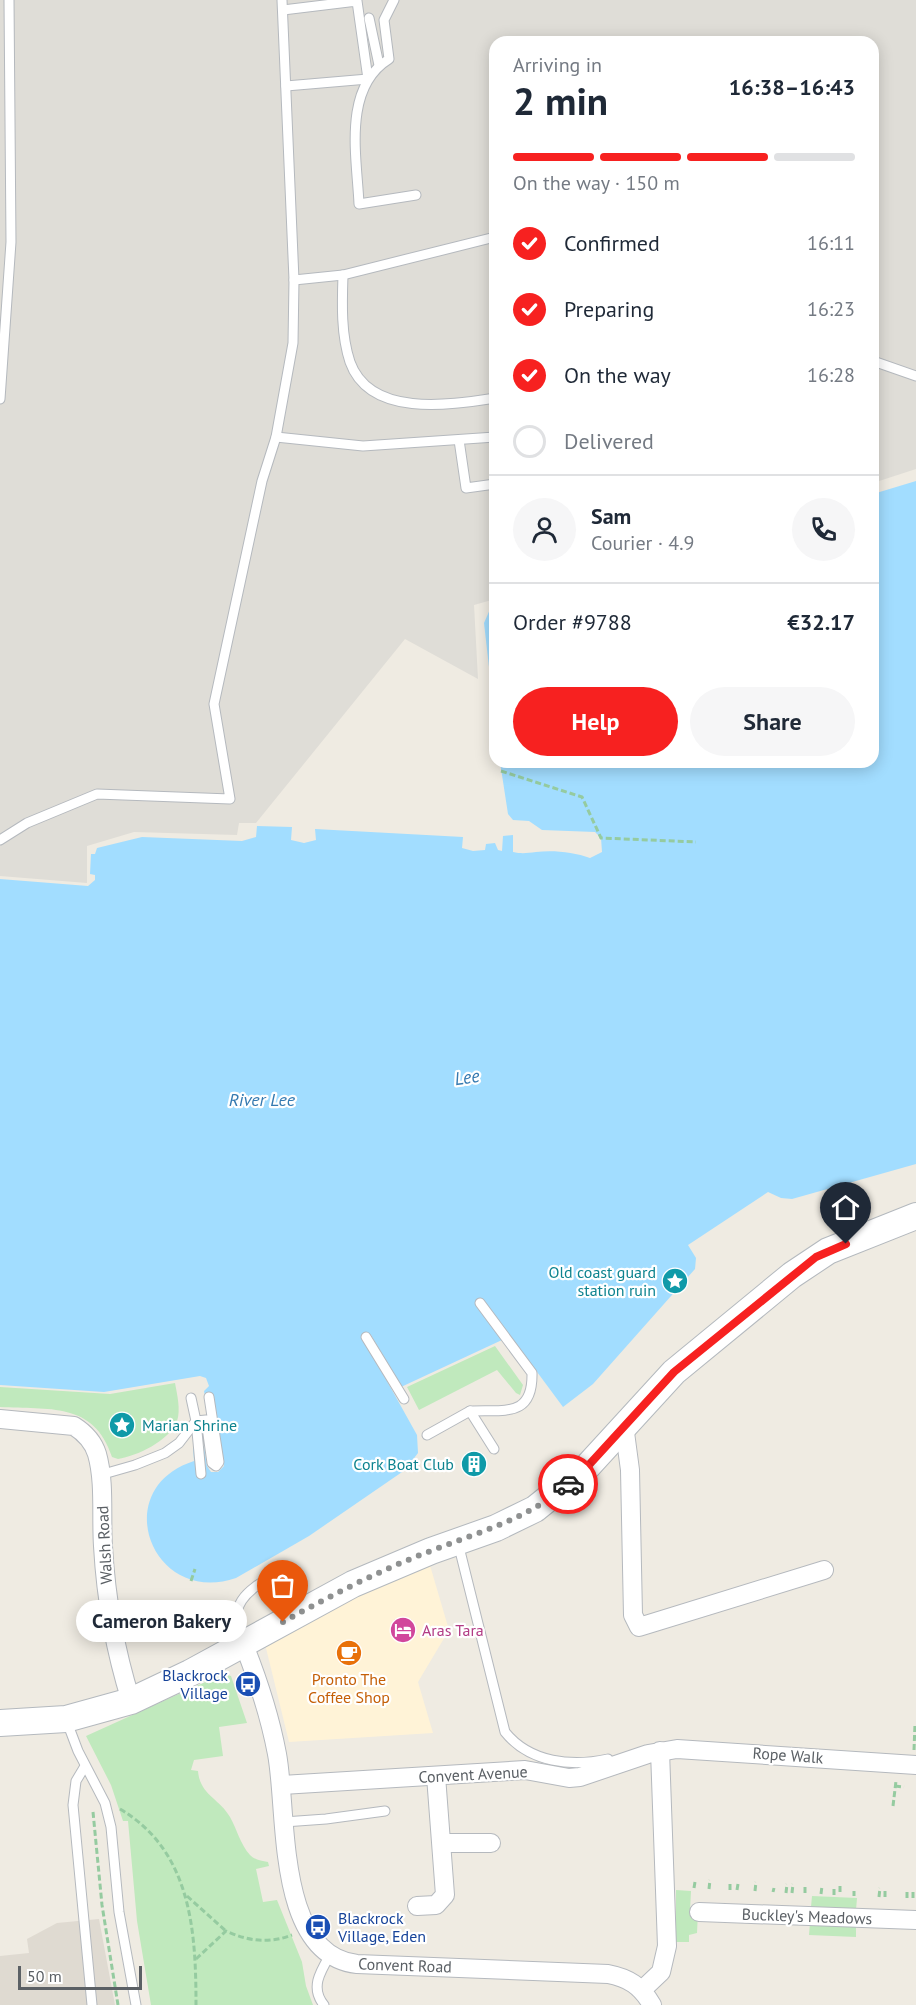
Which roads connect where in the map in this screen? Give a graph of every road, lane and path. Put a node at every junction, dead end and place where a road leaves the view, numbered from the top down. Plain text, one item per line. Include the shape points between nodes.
1 (9, 0) edge
2 (394, 0) edge
3 (283, 5) edge
4 (369, 18) dead end
5 (378, 61) junction
6 (368, 79) junction
7 (286, 86) junction
8 (0, 126) edge
9 (11, 126) junction
10 (416, 195) dead end
11 (489, 239) edge
12 (344, 275) junction
13 (294, 280) junction
14 (879, 363) edge
15 (916, 376) edge
16 (0, 399) edge
17 (489, 399) edge
18 (276, 437) junction
19 (489, 438) edge
20 (459, 440) junction
21 (489, 485) edge
22 (501, 771) dead end
23 (0, 840) edge
24 (696, 842) dead end
25 (916, 1216) edge
26 (480, 1303) dead end
27 (366, 1337) dead end
28 (209, 1397) dead end
29 (191, 1398) dead end
30 (404, 1399) dead end
31 (470, 1411) junction
32 (0, 1419) edge
33 (196, 1421) junction
34 (624, 1425) junction
35 (427, 1435) dead end
36 (494, 1449) dead end
37 (201, 1474) dead end
38 (100, 1475) junction
39 (457, 1541) junction
40 (195, 1569) dead end
41 (824, 1570) dead end
42 (278, 1572) dead end
43 (191, 1581) dead end
44 (241, 1646) junction
45 (131, 1701) junction
46 (66, 1719) junction
47 (0, 1723) edge
48 (915, 1724) edge
49 (660, 1751) junction
50 (915, 1758) edge
51 (632, 1760) junction
52 (83, 1770) junction
53 (436, 1776) junction
54 (896, 1776) dead end
55 (282, 1785) junction
56 (895, 1786) junction
57 (904, 1787) dead end
58 (115, 1806) dead end
59 (893, 1806) dead end
60 (385, 1811) dead end
61 (284, 1822) junction
62 (442, 1843) junction
63 (491, 1844) dead end
64 (710, 1880) dead end
65 (730, 1881) dead end
66 (694, 1882) dead end
67 (756, 1882) dead end
68 (738, 1884) dead end
69 (787, 1884) dead end
70 (793, 1884) dead end
71 (805, 1886) dead end
72 (822, 1886) dead end
73 (834, 1886) dead end
74 (840, 1886) dead end
75 (694, 1888) dead end
76 (880, 1888) dead end
77 (885, 1888) dead end
78 (709, 1889) dead end
79 (908, 1889) dead end
80 (913, 1889) dead end
81 (730, 1890) dead end
82 (737, 1890) dead end
83 (755, 1891) dead end
84 (786, 1893) dead end
85 (792, 1893) dead end
86 (805, 1893) dead end
87 (821, 1894) dead end
88 (187, 1895) junction
89 (834, 1895) dead end
90 (840, 1895) dead end
91 (879, 1897) dead end
92 (885, 1897) dead end
93 (907, 1898) dead end
94 (913, 1898) dead end
95 (417, 1906) dead end
96 (699, 1912) dead end
97 (916, 1920) edge
98 (226, 1931) junction
99 (294, 1935) dead end
100 (330, 1955) junction
101 (196, 1959) junction
102 (647, 1998) edge
103 (93, 2005) edge
104 (118, 2005) edge
105 (136, 2005) edge
106 (196, 2005) edge
107 (324, 2005) edge

1 - 9 lane
2 - 5 lane via 384,20 389,59
3 - 6 lane via 357,1
3 - 7 lane
4 - 5 lane
5 - 6 lane
6 - 7 lane
6 - 10 lane via 355,124 359,204
7 - 13 lane
8 - 9 lane
9 - 16 lane via 11,242
11 - 12 lane
12 - 13 lane
12 - 17 lane via 345,343 351,364 367,386 395,400 415,404
13 - 18 lane via 293,343
14 - 15 lane
18 - 20 lane via 363,446
18 - 23 lane via 262,481 214,704 230,799 97,794
19 - 20 lane
20 - 21 lane via 466,488
22 - 24 path via 582,797 602,838
25 - 34 main road via 816,1257 674,1372
26 - 31 lane via 532,1373 532,1381 526,1402 519,1408
27 - 30 lane
28 - 33 lane via 218,1465 212,1463 206,1420
29 - 33 lane
31 - 35 lane
31 - 36 lane
32 - 38 street, Walsh Road via 74,1426 92,1443
33 - 37 lane
33 - 38 lane via 179,1443 165,1452
34 - 39 main road via 556,1495 512,1521
34 - 41 street via 630,1470 633,1616 639,1626
38 - 45 street, Walsh Road via 107,1602
39 - 44 main road via 352,1585
39 - 51 lane via 505,1732 511,1740 563,1763 623,1757
40 - 43 path
42 - 44 lane via 247,1593 239,1604 234,1620
44 - 45 main road
44 - 55 street via 260,1687
45 - 46 main road
46 - 47 main road
46 - 52 lane
48 - 50 path
49 - 50 street, Rope Walk
49 - 51 street, Convent Avenue
49 - 102 street via 667,1946 661,1972
51 - 53 street, Convent Avenue via 569,1778 525,1770
52 - 103 lane via 74,1790 73,1805
52 - 104 path via 92,1802 102,1905
52 - 105 lane via 105,1803 111,1827 119,1912
53 - 55 street, Convent Avenue
53 - 62 street
54 - 56 path
55 - 61 street
56 - 57 path
56 - 59 path
58 - 88 path via 132,1816 164,1848
60 - 61 lane
61 - 100 street via 297,1902 312,1937
62 - 63 street
62 - 95 street via 444,1899 436,1905
64 - 78 path
65 - 81 path
66 - 75 path
67 - 83 path
68 - 82 path
69 - 84 path
70 - 85 path
71 - 86 path
72 - 87 path
73 - 89 path
74 - 90 path
76 - 91 path
77 - 92 path
79 - 93 path
80 - 94 path
88 - 98 path
88 - 101 path
96 - 97 street, Buckley's Meadows
98 - 99 path via 261,1941 278,1941
98 - 101 path
100 - 102 street, Convent Road via 357,1964 608,1974 623,1977
100 - 107 lane via 317,1984 317,1994
101 - 106 path

